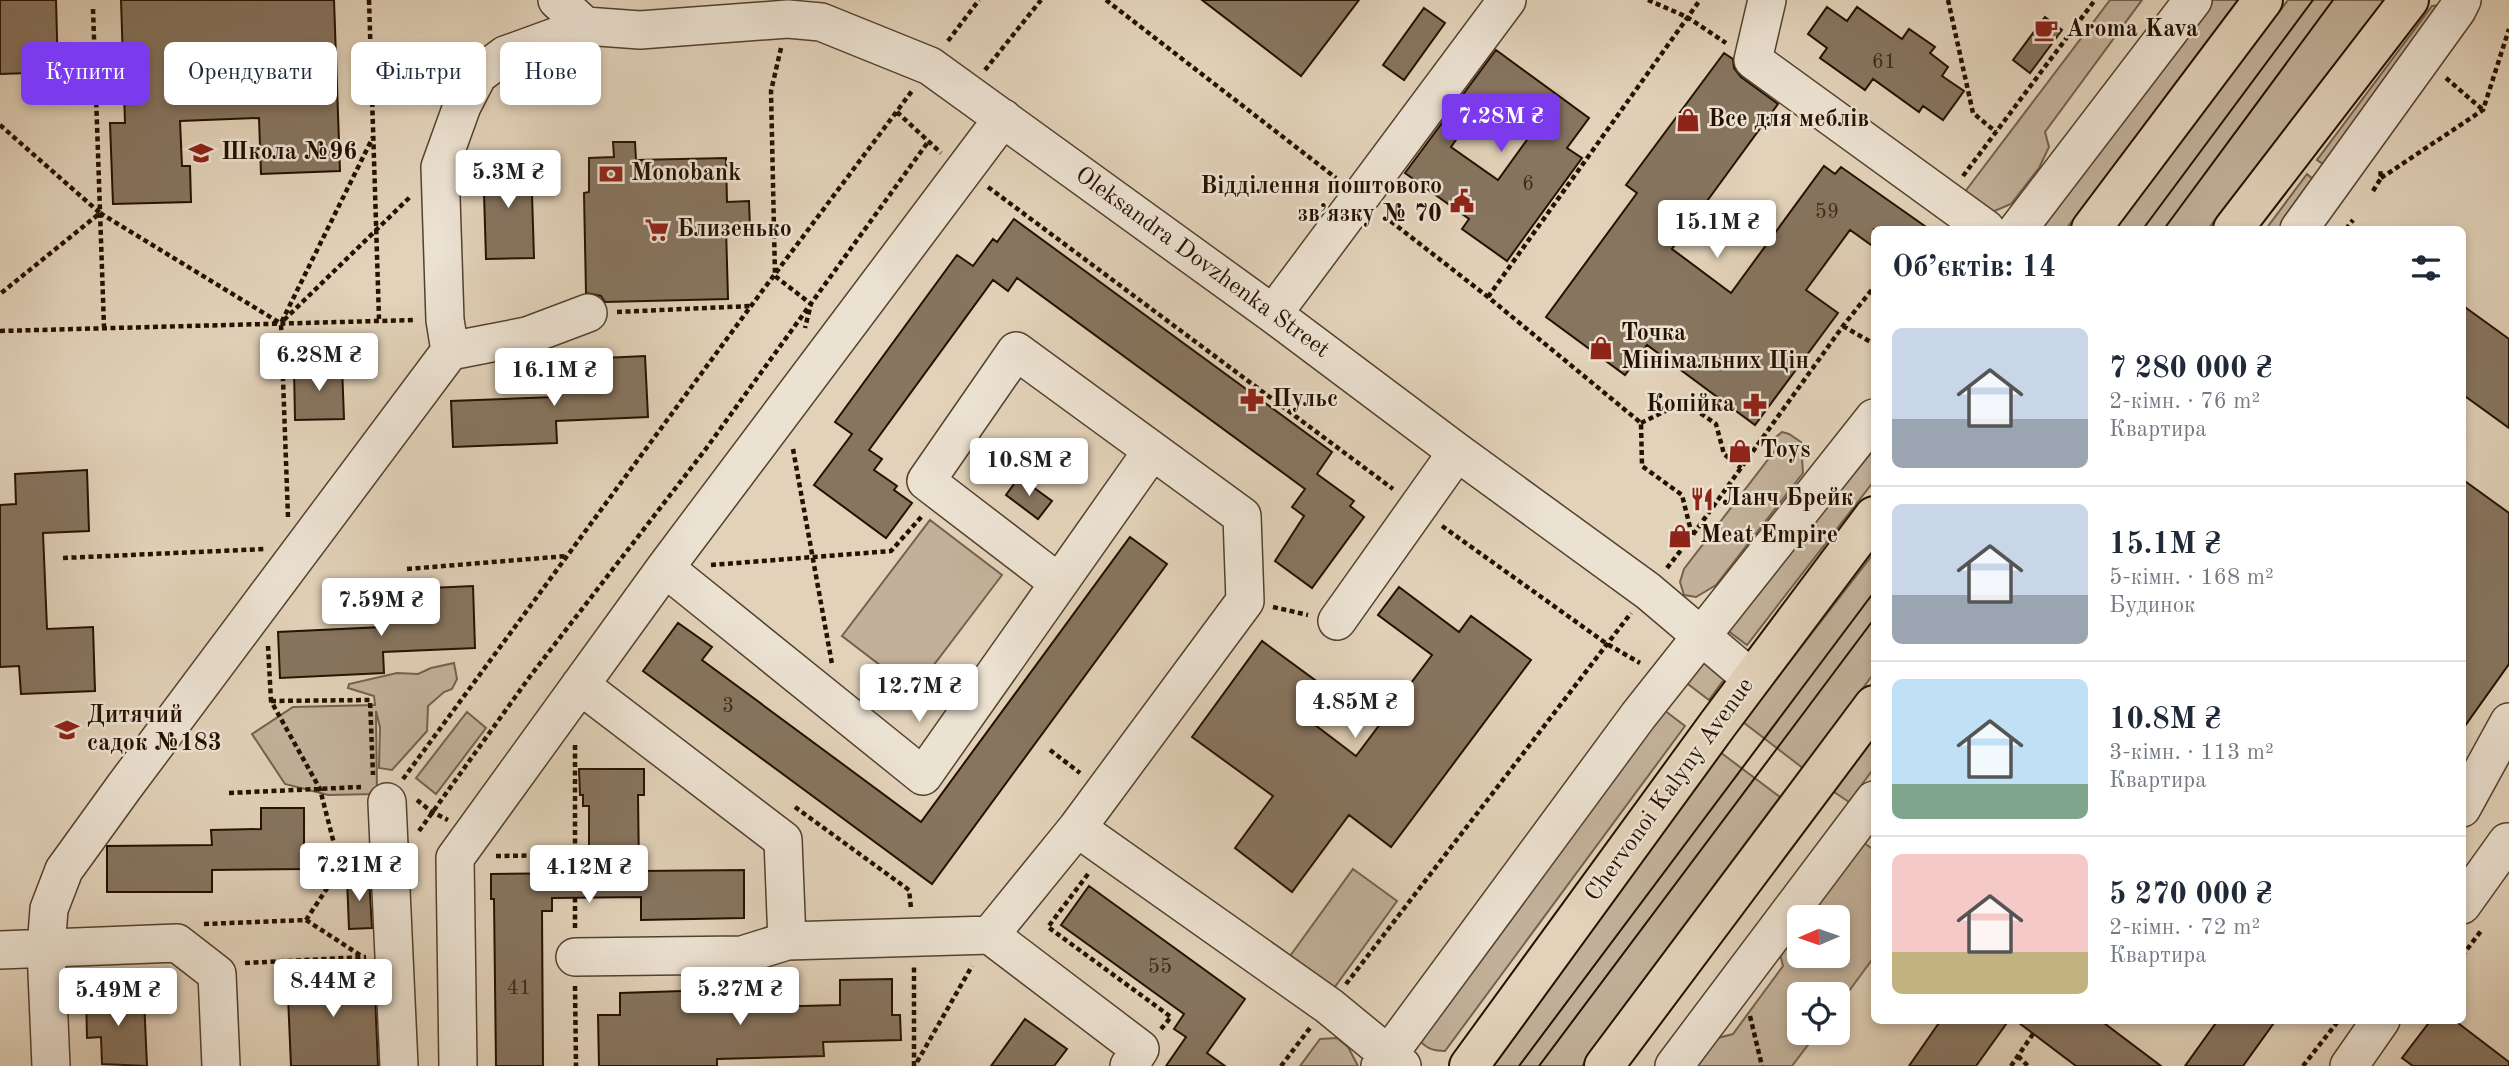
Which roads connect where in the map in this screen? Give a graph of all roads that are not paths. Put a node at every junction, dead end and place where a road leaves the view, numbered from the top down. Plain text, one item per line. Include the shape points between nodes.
1 (557, 0) edge
2 (1507, 0) edge
3 (1767, 0) edge
4 (2193, 0) edge
5 (2263, 0) edge
6 (2409, 0) edge
7 (2462, 1) edge
8 (809, 14) edge
9 (585, 26) junction
10 (1003, 118) junction
11 (1982, 226) edge
12 (2020, 226) edge
13 (2093, 226) edge
14 (2235, 226) edge
15 (2301, 226) edge
16 (588, 313) road end
17 (1273, 314) junction
18 (448, 335) junction
19 (1871, 422) edge
20 (1152, 451) junction
21 (1457, 452) junction
22 (1871, 520) edge
23 (665, 568) junction
24 (1059, 583) junction
25 (1337, 621) road end
26 (1702, 636) junction
27 (1752, 679) junction
28 (580, 685) junction
29 (1871, 709) edge
30 (2509, 722) edge
31 (2466, 801) edge
32 (387, 802) road end
33 (1871, 804) edge
34 (2466, 811) edge
35 (1077, 828) junction
36 (2508, 842) edge
37 (2474, 915) edge
38 (990, 935) junction
39 (787, 941) junction
40 (46, 949) junction
41 (0, 950) edge
42 (575, 957) road end
43 (2379, 1024) edge
44 (1390, 1062) edge
45 (51, 1066) edge
46 (221, 1066) edge
47 (399, 1066) edge
48 (458, 1066) edge
49 (1129, 1066) edge
50 (1469, 1066) edge
51 (1604, 1066) edge
52 (1674, 1066) edge
53 (2349, 1066) edge

1 - 9 street
2 - 17 street
3 - 11 street via 1753,61
4 - 12 street
5 - 13 main road
6 - 14 main road
7 - 15 street
8 - 9 street, Oleksandra Dovzhenka Street via 640,30
8 - 10 street, Oleksandra Dovzhenka Street via 930,66
9 - 18 street, Oleksandra Dovzhenka Street via 505,55 478,75 462,106 440,167
10 - 17 street, Oleksandra Dovzhenka Street
10 - 23 street
16 - 18 street via 527,336
17 - 21 street, Oleksandra Dovzhenka Street
18 - 40 street via 289,565 64,870 50,909
19 - 26 street
20 - 24 street
20 - 24 street via 1016,351 926,481
20 - 35 street via 1242,516 1245,601
21 - 25 street
21 - 26 street, Oleksandra Dovzhenka Street via 1648,591
22 - 27 main road, Chervonoi Kalyny Avenue
23 - 24 street via 923,776
23 - 28 street
26 - 27 street, Oleksandra Dovzhenka Street
26 - 44 street via 1638,716
27 - 50 main road, Chervonoi Kalyny Avenue
28 - 39 street via 783,840
28 - 48 street via 455,858
29 - 51 main road
30 - 31 street
32 - 47 street via 390,875 379,956
33 - 52 street
34 - 36 street
35 - 38 street
35 - 44 street via 1329,1006
36 - 37 street
38 - 39 street
38 - 49 street via 1140,1049
39 - 42 street via 743,955
40 - 41 street
40 - 45 street
40 - 46 street via 177,943 217,974
43 - 53 street

